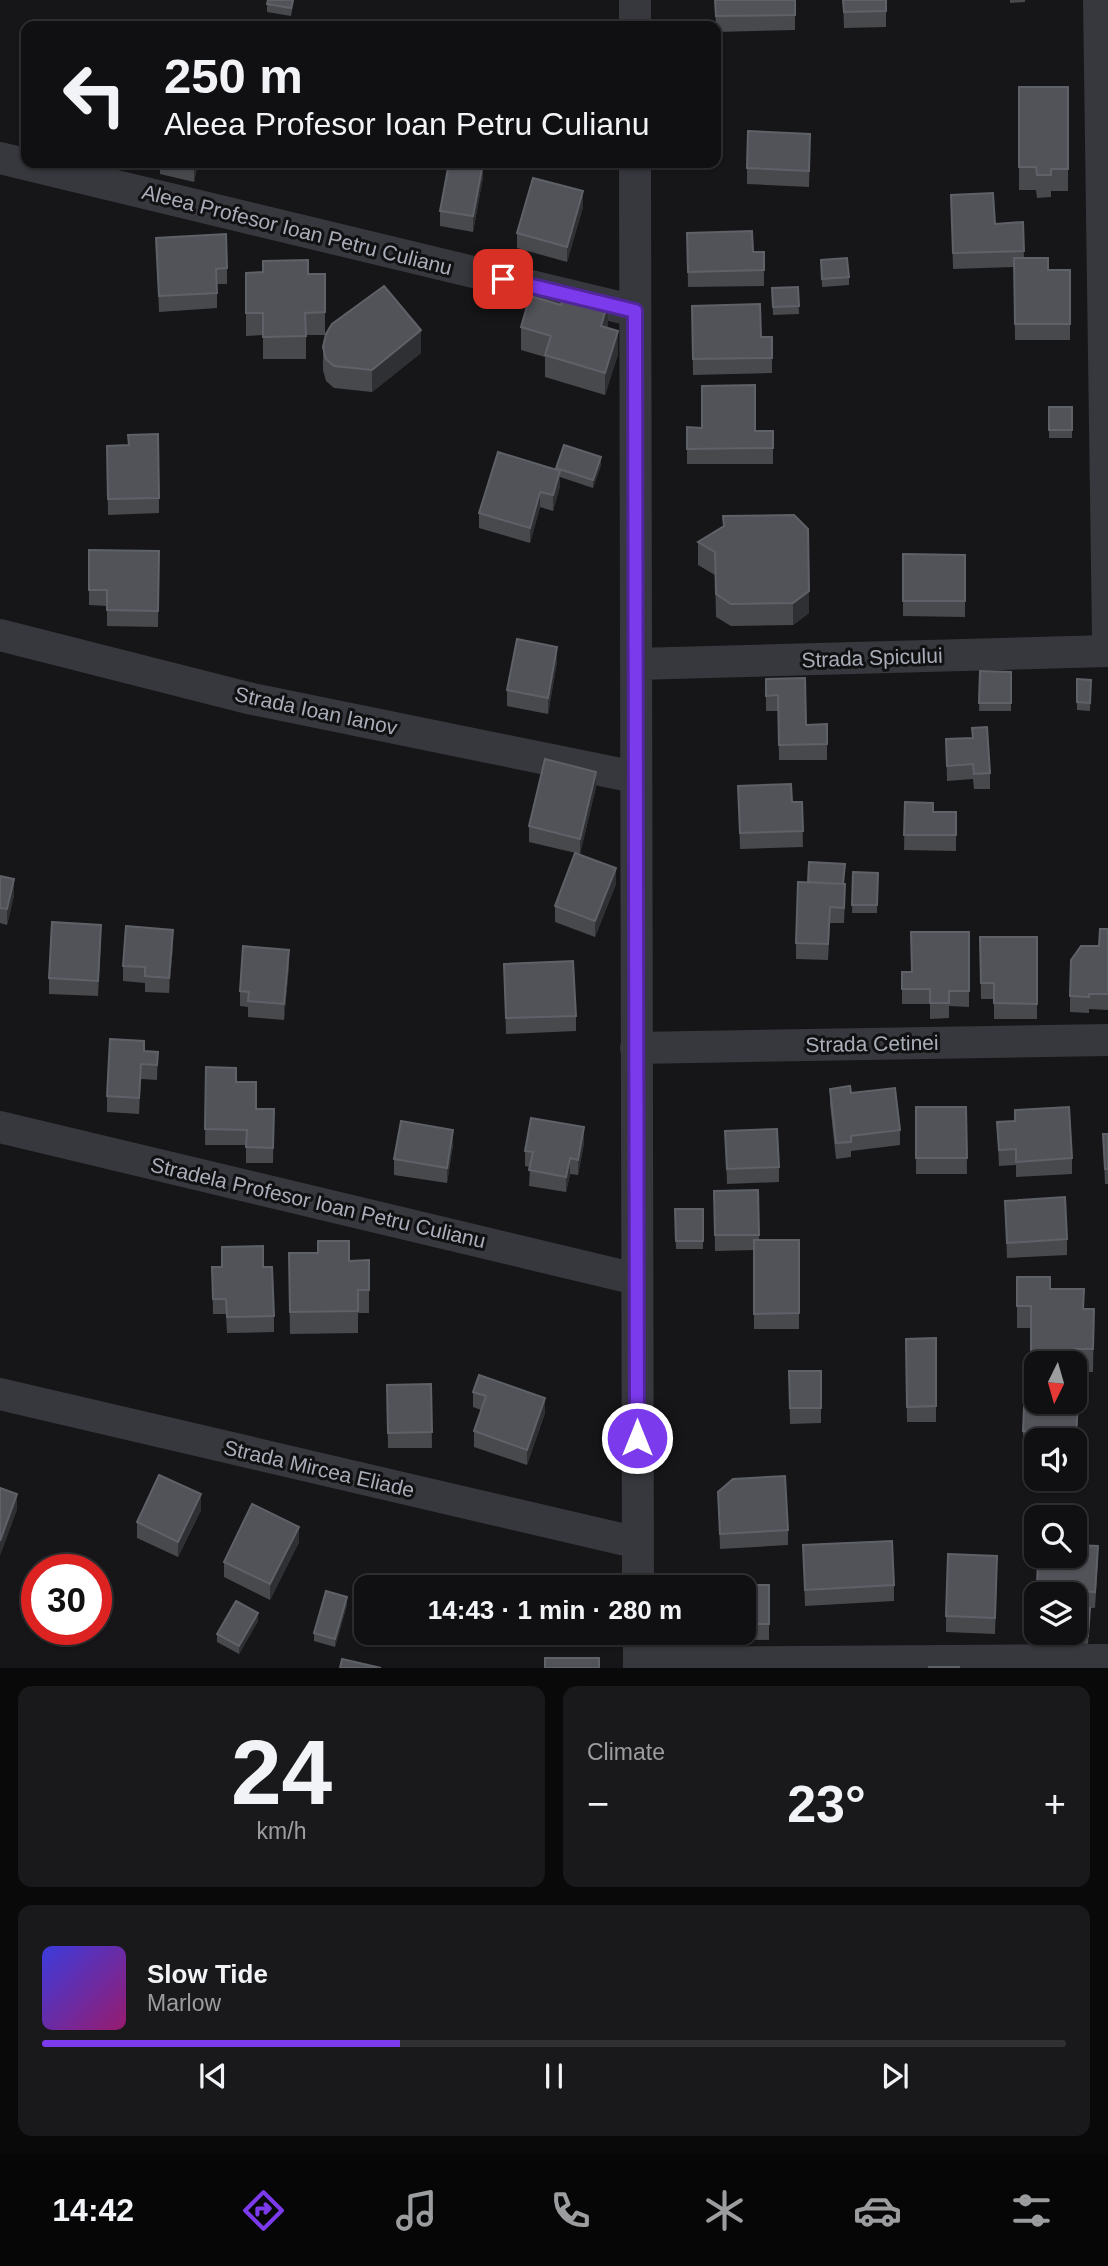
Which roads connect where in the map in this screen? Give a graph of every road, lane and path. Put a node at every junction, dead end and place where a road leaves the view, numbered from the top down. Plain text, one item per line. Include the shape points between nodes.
1 (635, 0) edge
2 (1099, 0) edge
3 (635, 21) edge
4 (0, 158) edge
5 (21, 163) edge
6 (42, 168) edge
7 (635, 168) edge
8 (635, 311) junction
9 (0, 635) edge
10 (1108, 637) edge
11 (1108, 652) edge
12 (636, 664) junction
13 (635, 777) junction
14 (1108, 1040) edge
15 (636, 1048) junction
16 (0, 1126) edge
17 (636, 1279) junction
18 (0, 1394) edge
19 (638, 1543) junction
20 (638, 1575) edge
21 (639, 1655) edge
22 (1108, 1660) edge

1 - 3 street
2 - 10 street
4 - 5 street, Aleea Profesor Ioan Petru Culianu
6 - 8 street, Aleea Profesor Ioan Petru Culianu
7 - 8 street
8 - 12 street
9 - 13 street, Strada Ioan Ianov via 248,698
11 - 12 street, Strada Spicului
12 - 13 street
13 - 15 street
14 - 15 street, Strada Cetinei
15 - 17 street
16 - 17 street, Stradela Profesor Ioan Petru Culianu
17 - 19 street
18 - 19 street, Strada Mircea Eliade
19 - 20 street
21 - 22 street

